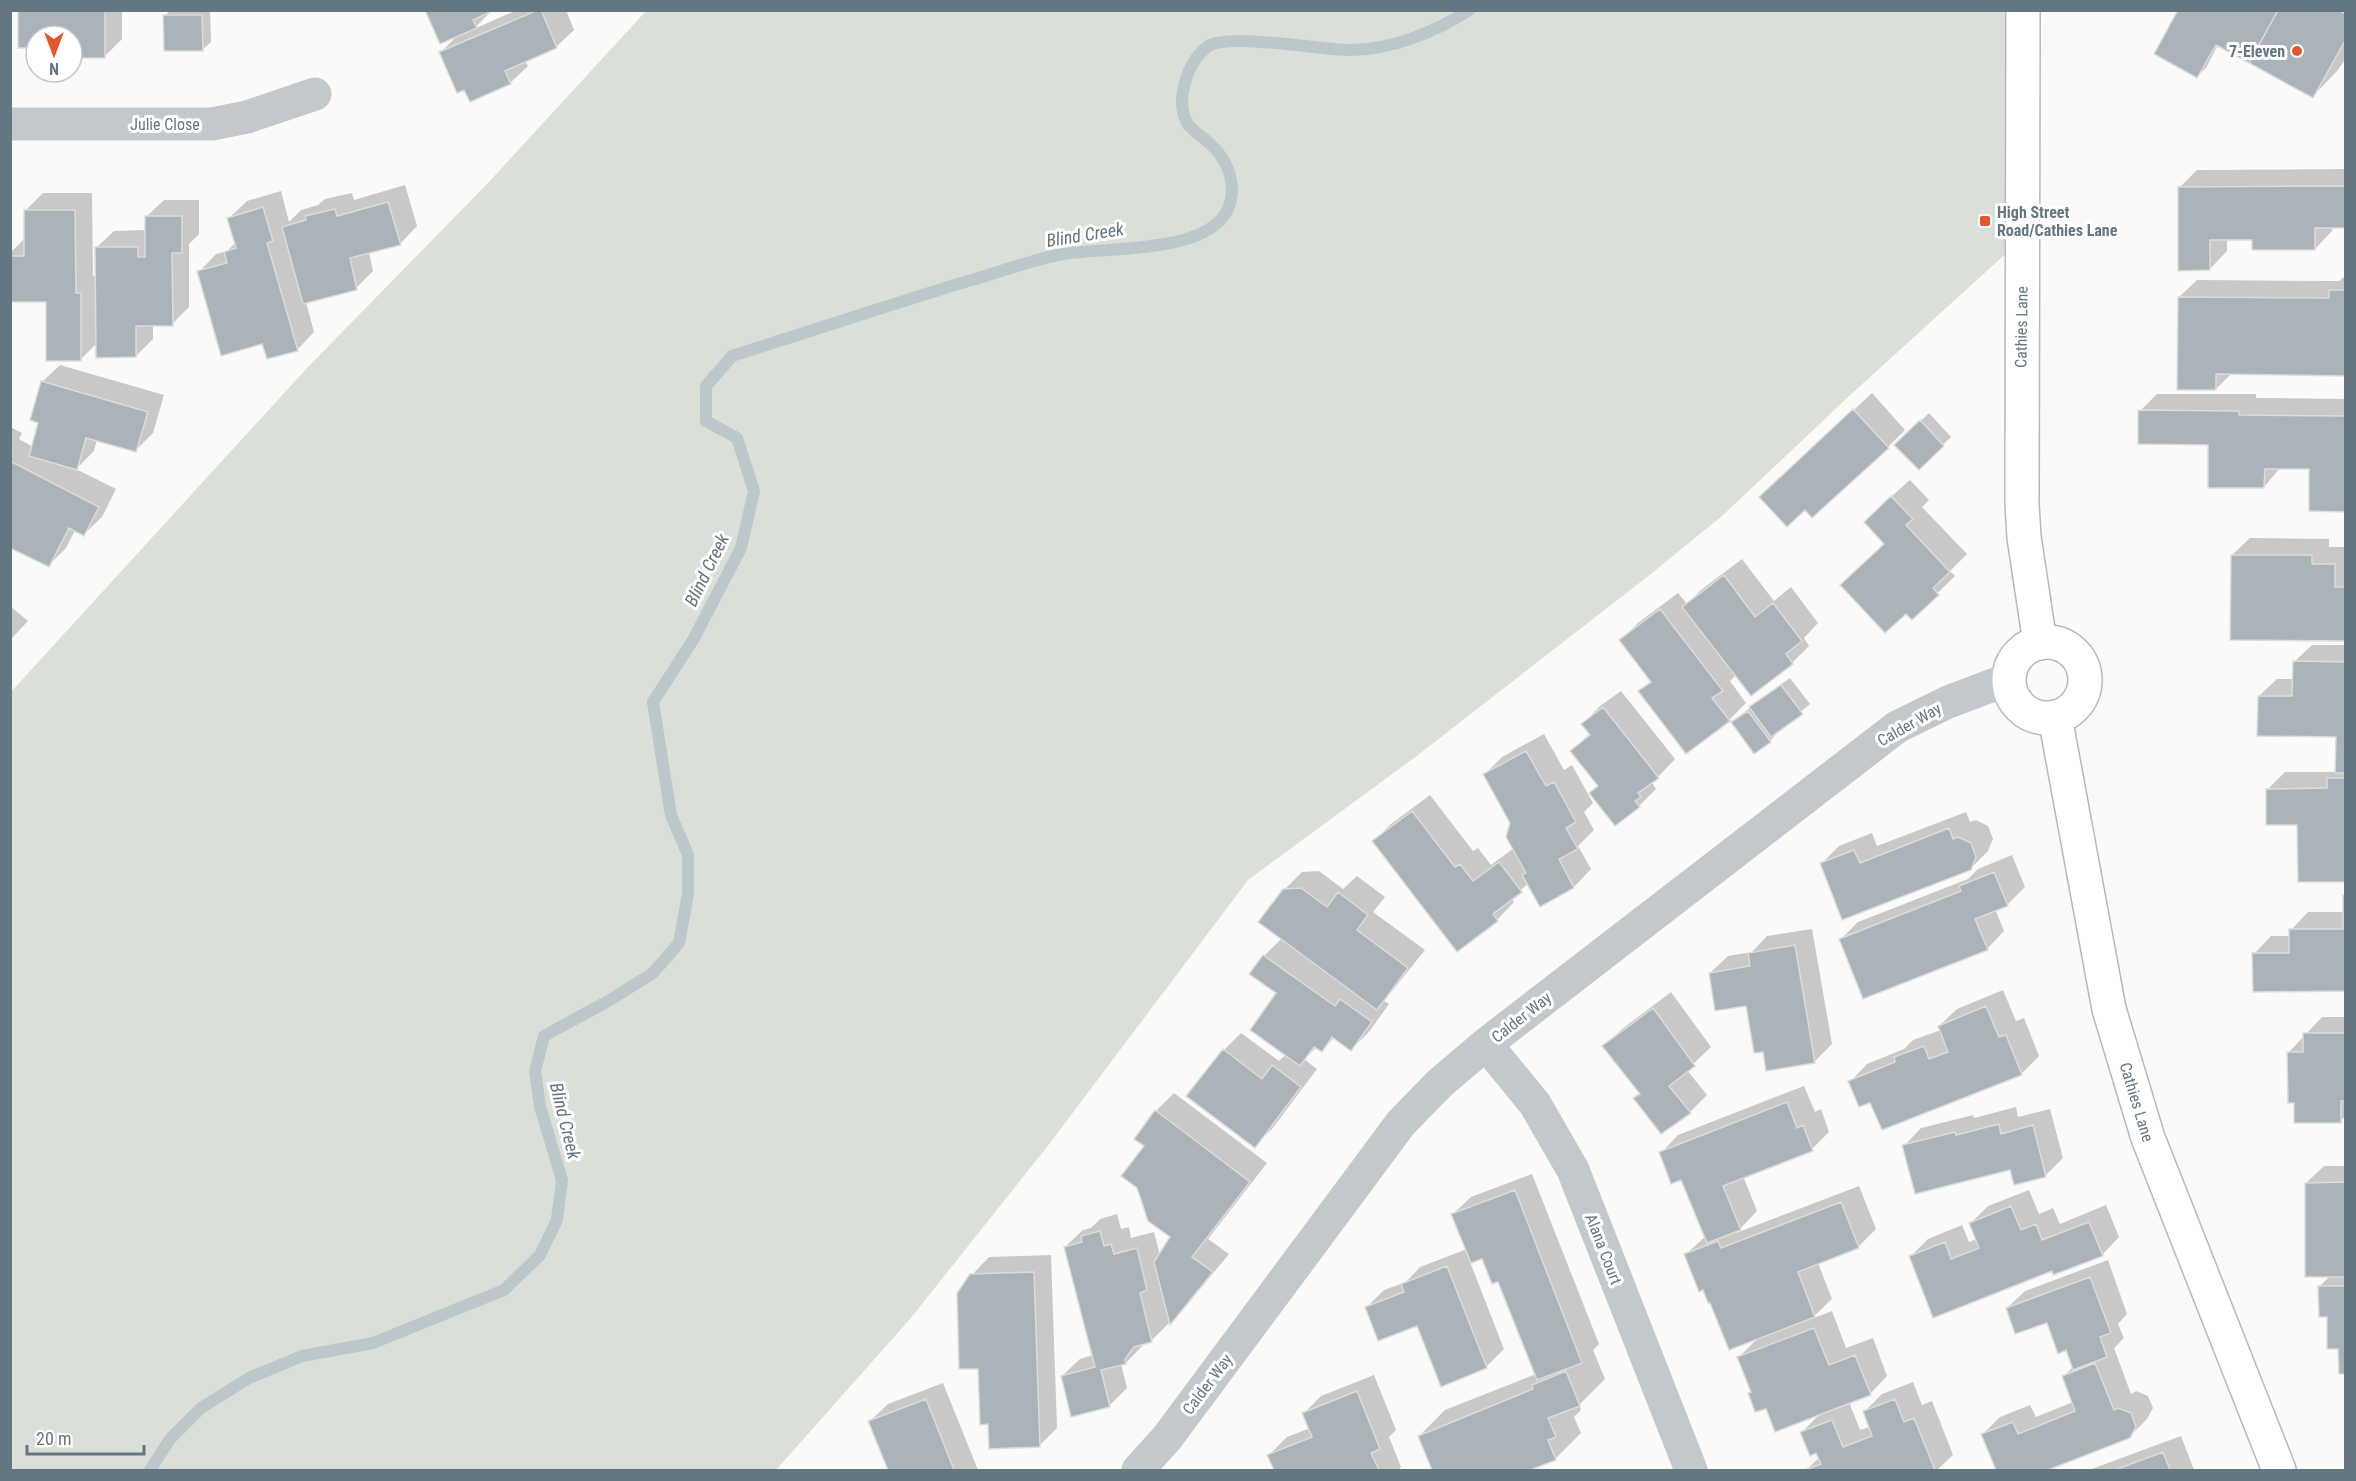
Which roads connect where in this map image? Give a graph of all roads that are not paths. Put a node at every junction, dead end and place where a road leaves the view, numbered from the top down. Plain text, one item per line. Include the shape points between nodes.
1 (2023, 10) edge
2 (315, 94) dead end
3 (10, 124) edge
4 (2040, 643) junction
5 (2009, 679) junction
6 (2055, 717) junction
7 (1486, 1044) junction
8 (1138, 1470) edge
9 (1691, 1470) edge
10 (2278, 1470) edge

1 - 4 street, Cathies Lane via 2022,504
2 - 3 street, Julie Close via 248,117 212,124
4 - 5 street via 2018,656
4 - 6 street via 2065,647 2076,654 2083,666 2084,692 2078,704
5 - 6 street via 2015,700 2023,709 2033,715
5 - 7 street, Calder Way via 1948,702 1890,732
6 - 10 street, Cathies Lane via 2109,1009 2132,1088
7 - 8 street, Calder Way via 1401,1123 1167,1438
7 - 9 street, Alana Court via 1535,1104 1573,1170

